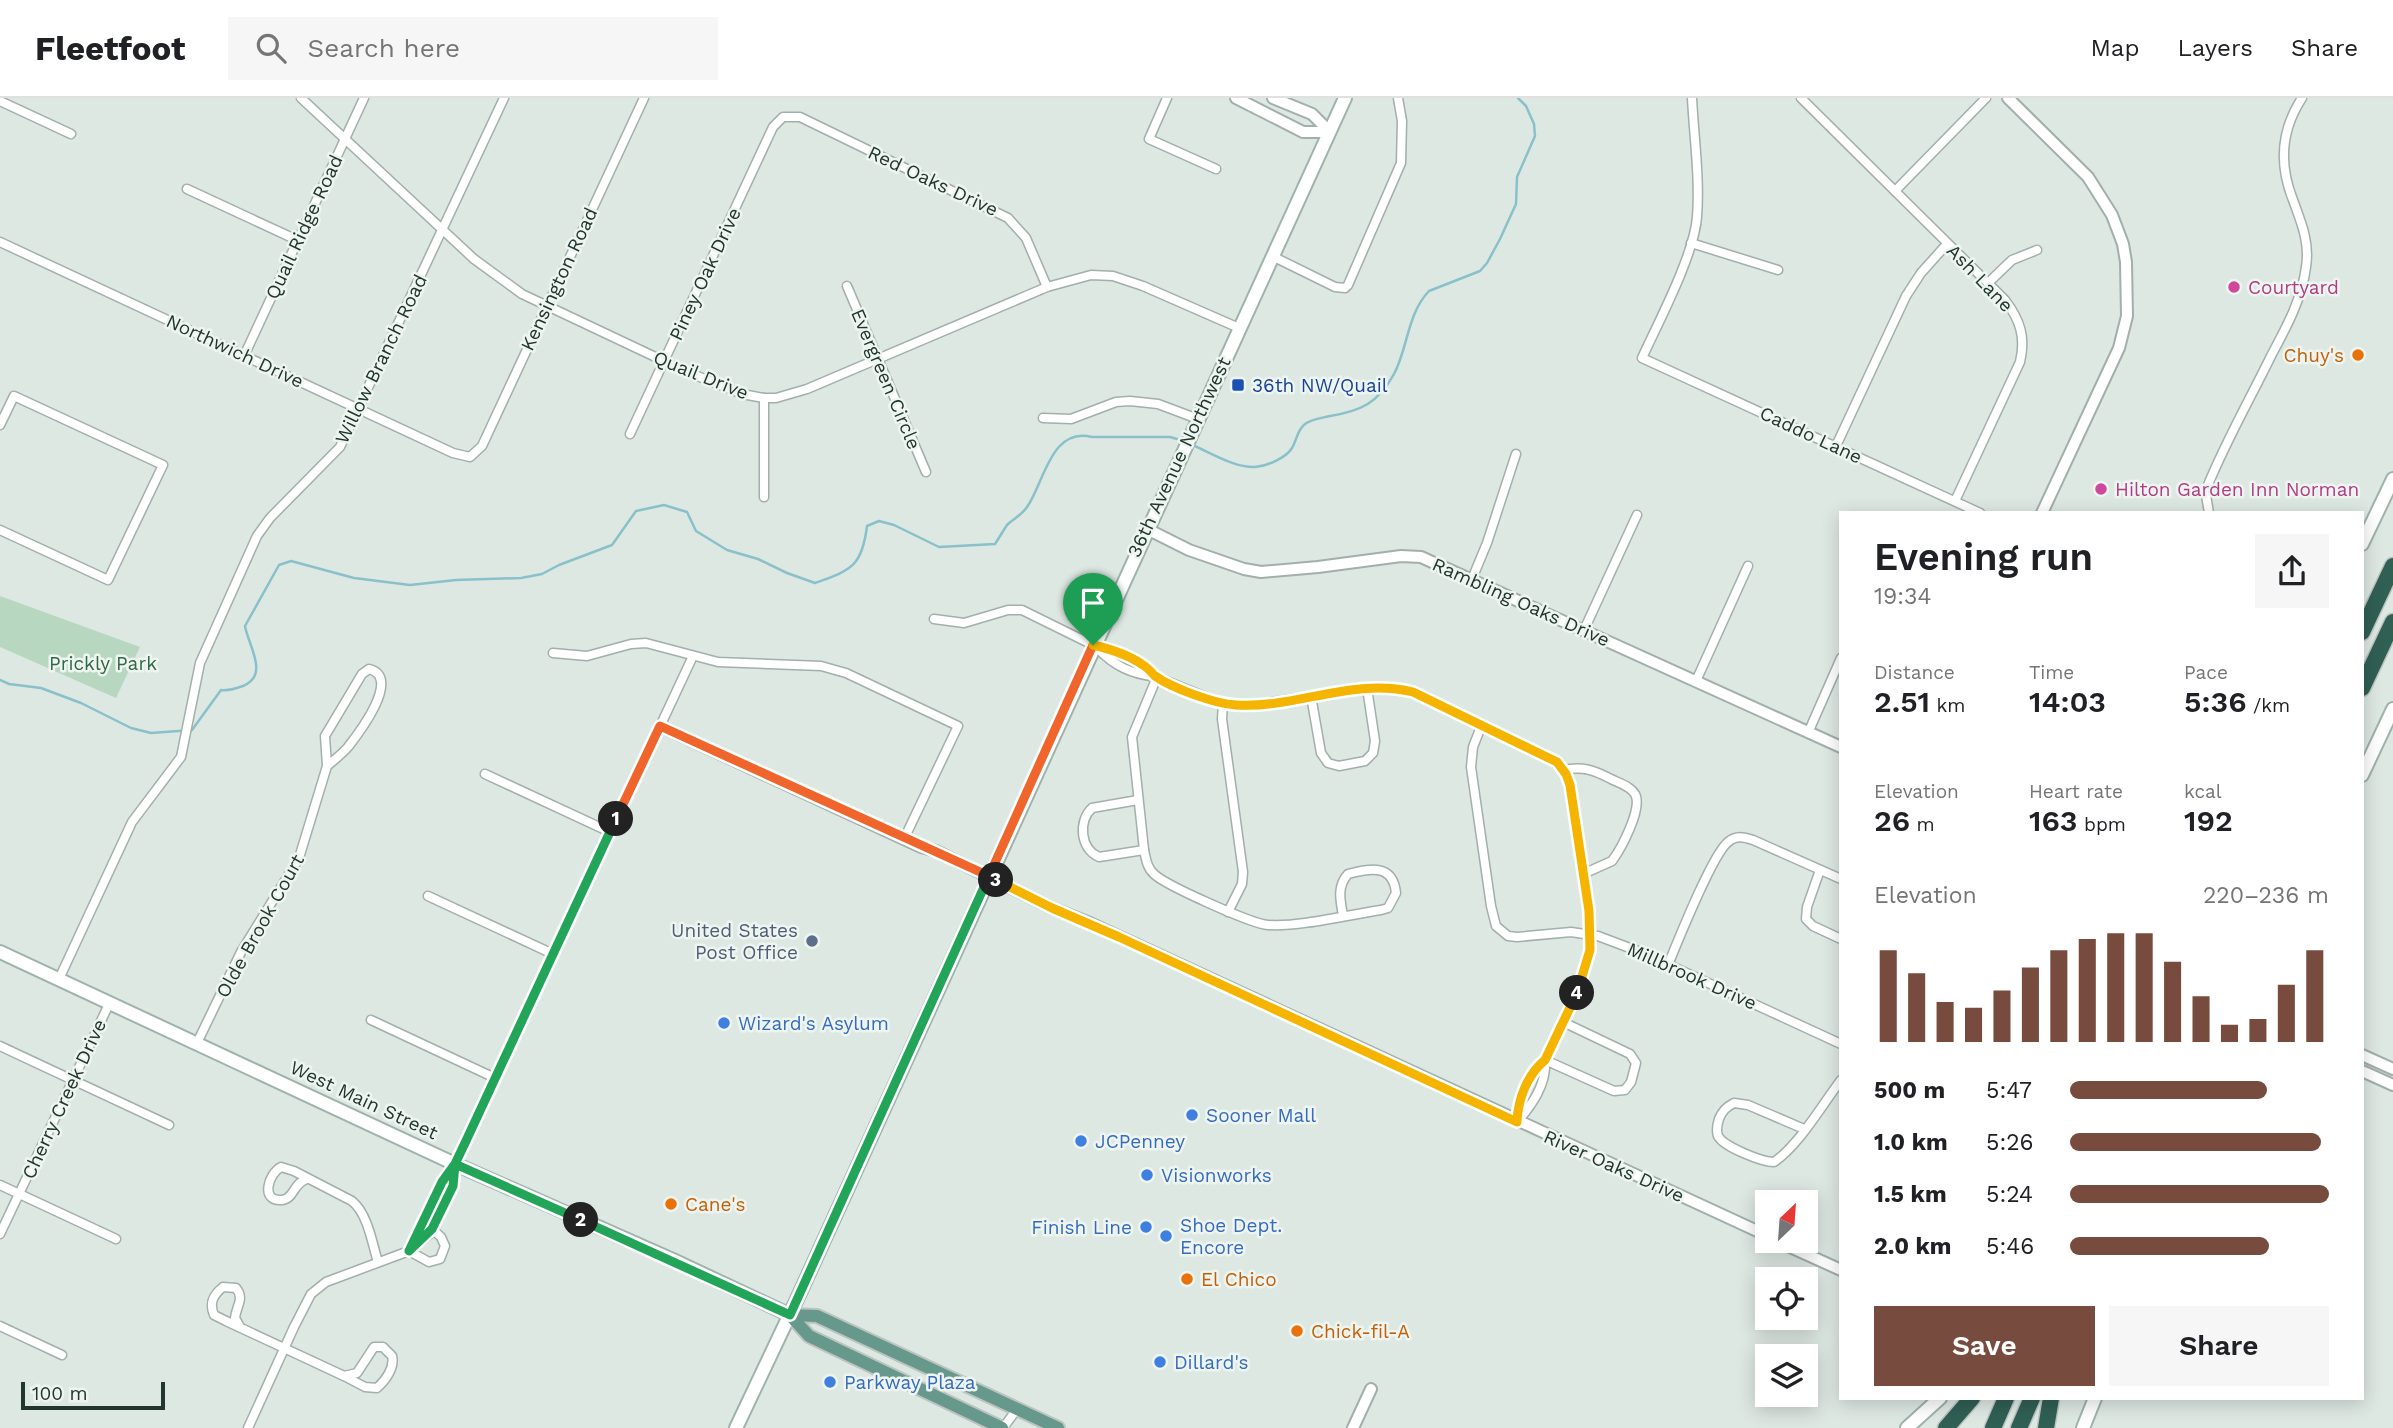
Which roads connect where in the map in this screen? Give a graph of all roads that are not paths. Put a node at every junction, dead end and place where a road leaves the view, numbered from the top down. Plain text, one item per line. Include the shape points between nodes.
1 (301, 98) edge
2 (364, 98) edge
3 (504, 98) edge
4 (644, 98) edge
5 (1167, 98) edge
6 (1236, 98) edge
7 (1273, 98) edge
8 (1345, 98) edge
9 (1398, 98) edge
10 (1692, 98) edge
11 (1801, 98) edge
12 (1986, 98) edge
13 (2008, 98) edge
14 (2302, 98) edge
15 (0, 101) edge
16 (783, 117) joint
17 (1330, 132) junction
18 (71, 134) dead end
19 (344, 138) junction
20 (1216, 169) dead end
21 (187, 189) dead end
22 (1895, 191) junction
23 (442, 230) junction
24 (297, 240) junction
25 (0, 242) edge
26 (1691, 243) junction
27 (1947, 244) junction
28 (2037, 250) dead end
29 (1272, 256) junction
30 (1778, 270) dead end
31 (1989, 283) junction
32 (847, 286) dead end
33 (1047, 288) junction
34 (547, 306) junction
35 (1238, 328) junction
36 (244, 356) junction
37 (877, 359) junction
38 (664, 361) junction
39 (764, 398) junction
40 (359, 409) junction
41 (1043, 418) dead end
42 (1198, 419) junction
43 (0, 425) edge
44 (630, 434) dead end
45 (1836, 446) junction
46 (1516, 454) dead end
47 (470, 457) joint
48 (926, 472) dead end
49 (2393, 479) edge
50 (764, 497) dead end
51 (1955, 501) junction
52 (1976, 511) edge
53 (2043, 511) edge
54 (2210, 511) edge
55 (1637, 515) dead end
56 (1147, 529) junction
57 (0, 530) edge
58 (2364, 540) edge
59 (1748, 566) dead end
60 (2393, 566) edge
61 (1472, 579) junction
62 (934, 620) dead end
63 (2393, 622) edge
64 (2364, 628) edge
65 (1584, 630) junction
66 (1093, 645) junction
67 (552, 653) dead end
68 (693, 656) junction
69 (1839, 663) edge
70 (1157, 677) junction
71 (1696, 681) junction
72 (2364, 684) edge
73 (1367, 688) junction
74 (1311, 696) junction
75 (1223, 704) junction
76 (2393, 709) edge
77 (1482, 724) junction
78 (660, 726) junction
79 (1808, 733) junction
80 (1839, 746) edge
81 (327, 766) junction
82 (1563, 770) junction
83 (2364, 771) edge
84 (485, 774) dead end
85 (1138, 800) junction
86 (610, 832) junction
87 (904, 839) junction
88 (1144, 850) junction
89 (1820, 870) junction
90 (1583, 874) junction
91 (989, 876) junction
92 (1839, 878) edge
93 (428, 896) dead end
94 (1228, 912) junction
95 (1343, 915) junction
96 (1590, 934) junction
97 (1839, 938) edge
98 (0, 952) edge
99 (553, 954) junction
100 (1668, 965) junction
101 (59, 979) junction
102 (110, 1002) junction
103 (371, 1020) dead end
104 (1563, 1022) junction
105 (197, 1043) junction
106 (1839, 1043) edge
107 (0, 1046) edge
108 (2364, 1056) edge
109 (1545, 1060) junction
110 (2393, 1069) edge
111 (2364, 1072) edge
112 (495, 1078) junction
113 (73, 1080) junction
114 (1839, 1083) edge
115 (2393, 1085) edge
116 (1517, 1122) junction
117 (169, 1125) dead end
118 (1804, 1129) junction
119 (455, 1164) junction
120 (307, 1179) junction
121 (0, 1185) edge
122 (20, 1194) junction
123 (432, 1229) junction
124 (1755, 1230) edge
125 (0, 1234) edge
126 (117, 1239) dead end
127 (409, 1251) junction
128 (1803, 1253) edge
129 (378, 1262) junction
130 (1839, 1269) edge
131 (790, 1315) junction
132 (0, 1326) edge
133 (240, 1327) junction
134 (284, 1347) junction
135 (62, 1355) dead end
136 (344, 1376) junction
137 (1371, 1389) dead end
138 (1938, 1400) edge
139 (1970, 1400) edge
140 (2005, 1400) edge
141 (2031, 1400) edge
142 (2051, 1400) edge
143 (2094, 1400) edge
144 (1017, 1409) junction
145 (247, 1428) edge
146 (736, 1428) edge
147 (1002, 1428) edge
148 (1011, 1428) edge
149 (1058, 1428) edge
150 (1353, 1428) edge
151 (1907, 1428) edge
152 (1946, 1428) edge
153 (1993, 1428) edge
154 (2018, 1428) edge
155 (2046, 1428) edge
156 (2083, 1428) edge

1 - 19 street, Quail Drive
2 - 19 street, Quail Ridge Road
3 - 23 street, Willow Branch Road
4 - 34 street, Kensington Road
5 - 20 street via 1149,139
6 - 17 street via 1303,132
7 - 17 street via 1312,114
8 - 17 main road, 36th Avenue Northwest
9 - 29 street via 1401,163 1348,285 1335,286
10 - 26 street via 1697,205
11 - 22 street, Ash Lane
12 - 22 street
13 - 53 street via 2088,177 2112,215 2126,262 2127,316 2119,348
14 - 54 street via 2286,131 2284,163 2305,232 2304,279 2286,327 2207,485
15 - 18 street
16 - 33 street, Red Oaks Drive via 800,117 1008,218 1026,238
16 - 38 street, Piney Oak Drive via 772,127
17 - 29 main road, 36th Avenue Northwest
19 - 23 street, Quail Drive
19 - 24 street, Quail Ridge Road
21 - 24 street
22 - 27 street, Ash Lane
23 - 34 street, Quail Drive via 502,282
23 - 40 street, Willow Branch Road
24 - 36 street, Quail Ridge Road
25 - 36 street, Northwich Drive
26 - 30 street
26 - 45 street, Caddo Lane via 1642,358
27 - 31 street, Ash Lane
27 - 45 street via 1906,296
28 - 31 street via 2012,260
29 - 35 main road, 36th Avenue Northwest
31 - 51 street, Ash Lane via 2018,321 2022,353
32 - 37 street, Evergreen Circle
33 - 35 street, Quail Drive via 1078,277 1113,276
33 - 37 street, Quail Drive
34 - 38 street, Quail Drive
34 - 47 street, Kensington Road via 482,446
35 - 42 main road, 36th Avenue Northwest
36 - 40 street, Northwich Drive
37 - 39 street, Quail Drive via 807,389
37 - 48 street, Evergreen Circle
38 - 39 street, Quail Drive via 729,390
38 - 44 street, Piney Oak Drive
39 - 50 street
40 - 47 street, Northwich Drive
40 - 101 street, Willow Branch Road via 340,447 257,536 200,663 185,745 177,764 132,822
41 - 42 street via 1071,419 1130,401 1158,404
42 - 56 main road, 36th Avenue Northwest
43 - 57 street via 14,396 163,465 108,580
45 - 51 street, Caddo Lane
46 - 61 street
49 - 58 main road
51 - 52 street, Caddo Lane
55 - 65 street
56 - 61 street, Rambling Oaks Drive via 1189,550 1261,572 1412,556
56 - 66 main road, 36th Avenue Northwest
59 - 71 street
60 - 64 highway
61 - 65 street, Rambling Oaks Drive
62 - 66 street via 964,623 1022,610
63 - 72 highway
65 - 71 street, Rambling Oaks Drive
66 - 70 street via 1111,663 1137,675
66 - 91 main road, 36th Avenue Northwest
67 - 68 street via 587,656 639,643
68 - 78 street
68 - 87 street via 718,662 821,666 853,676 958,726
69 - 79 street
70 - 75 street
70 - 85 street via 1132,737
71 - 79 street, Rambling Oaks Drive
73 - 74 street
73 - 74 street via 1373,753 1365,761 1339,766 1328,763 1321,753
73 - 77 street via 1413,692
74 - 75 street
75 - 94 street via 1243,872
76 - 83 main road
77 - 82 street via 1549,757
77 - 96 street, Millbrook Drive via 1471,767 1496,926 1511,937
78 - 86 street
78 - 87 street, River Oaks Drive
79 - 80 street, Rambling Oaks Drive
81 - 81 street, Olde Brook Court via 346,749 375,704 382,681 374,670 362,674 325,736
81 - 105 street, Olde Brook Court via 299,858 246,942
82 - 90 street via 1570,785
82 - 90 street via 1595,771 1627,787 1637,801 1612,861
84 - 86 street
85 - 88 street
85 - 88 street via 1092,807 1083,830 1087,848 1099,857
86 - 99 street
87 - 91 street, River Oaks Drive
88 - 94 street via 1159,878
89 - 92 street
89 - 97 street via 1806,919
89 - 100 street via 1745,837 1732,839 1718,854
90 - 96 street
91 - 116 street, River Oaks Drive
91 - 131 main road, 36th Avenue Northwest
93 - 99 street
94 - 95 street via 1265,925
95 - 95 street via 1388,908 1396,893 1392,877 1378,869 1348,874 1341,888
96 - 100 street, Millbrook Drive
96 - 104 street via 1586,963
98 - 101 main road, West Main Street
99 - 112 street
100 - 106 street, Millbrook Drive
101 - 102 main road, West Main Street
102 - 105 main road, West Main Street
102 - 113 street, Cherry Creek Drive
103 - 112 street
104 - 109 street
104 - 109 street via 1630,1054 1636,1063 1632,1082 1625,1090 1614,1091
105 - 119 main road, West Main Street
107 - 113 street
108 - 110 street
109 - 116 street via 1546,1073 1531,1106
111 - 115 street
112 - 119 street
113 - 117 street
113 - 122 street, Cherry Creek Drive
114 - 118 street
116 - 124 street, River Oaks Drive
118 - 118 street via 1734,1103 1721,1114 1717,1131 1728,1145 1770,1163 1783,1156
119 - 123 street via 453,1186
119 - 127 street
119 - 131 main road, West Main Street
120 - 120 street via 281,1167 270,1178 269,1193 284,1200 298,1182
120 - 129 street via 356,1204
121 - 122 street
122 - 125 street, Cherry Creek Drive
122 - 126 street
123 - 127 street
123 - 127 street via 445,1246 440,1259 429,1262
127 - 129 street
128 - 130 street
129 - 134 street via 316,1289
131 - 144 main road, West Main Street via 817,1316
131 - 146 main road, 36th Avenue Northwest
131 - 147 main road, West Main Street via 809,1336
132 - 135 street
133 - 133 street via 235,1318 240,1294 236,1288 223,1287 215,1294 212,1310
133 - 134 street
134 - 136 street
134 - 145 street
136 - 136 street via 377,1388 391,1368 392,1356 374,1347 357,1373
137 - 150 street
138 - 151 main road
139 - 152 highway
140 - 153 highway
141 - 154 highway
142 - 155 highway
143 - 156 main road
144 - 147 street
144 - 148 street
144 - 149 main road, West Main Street

